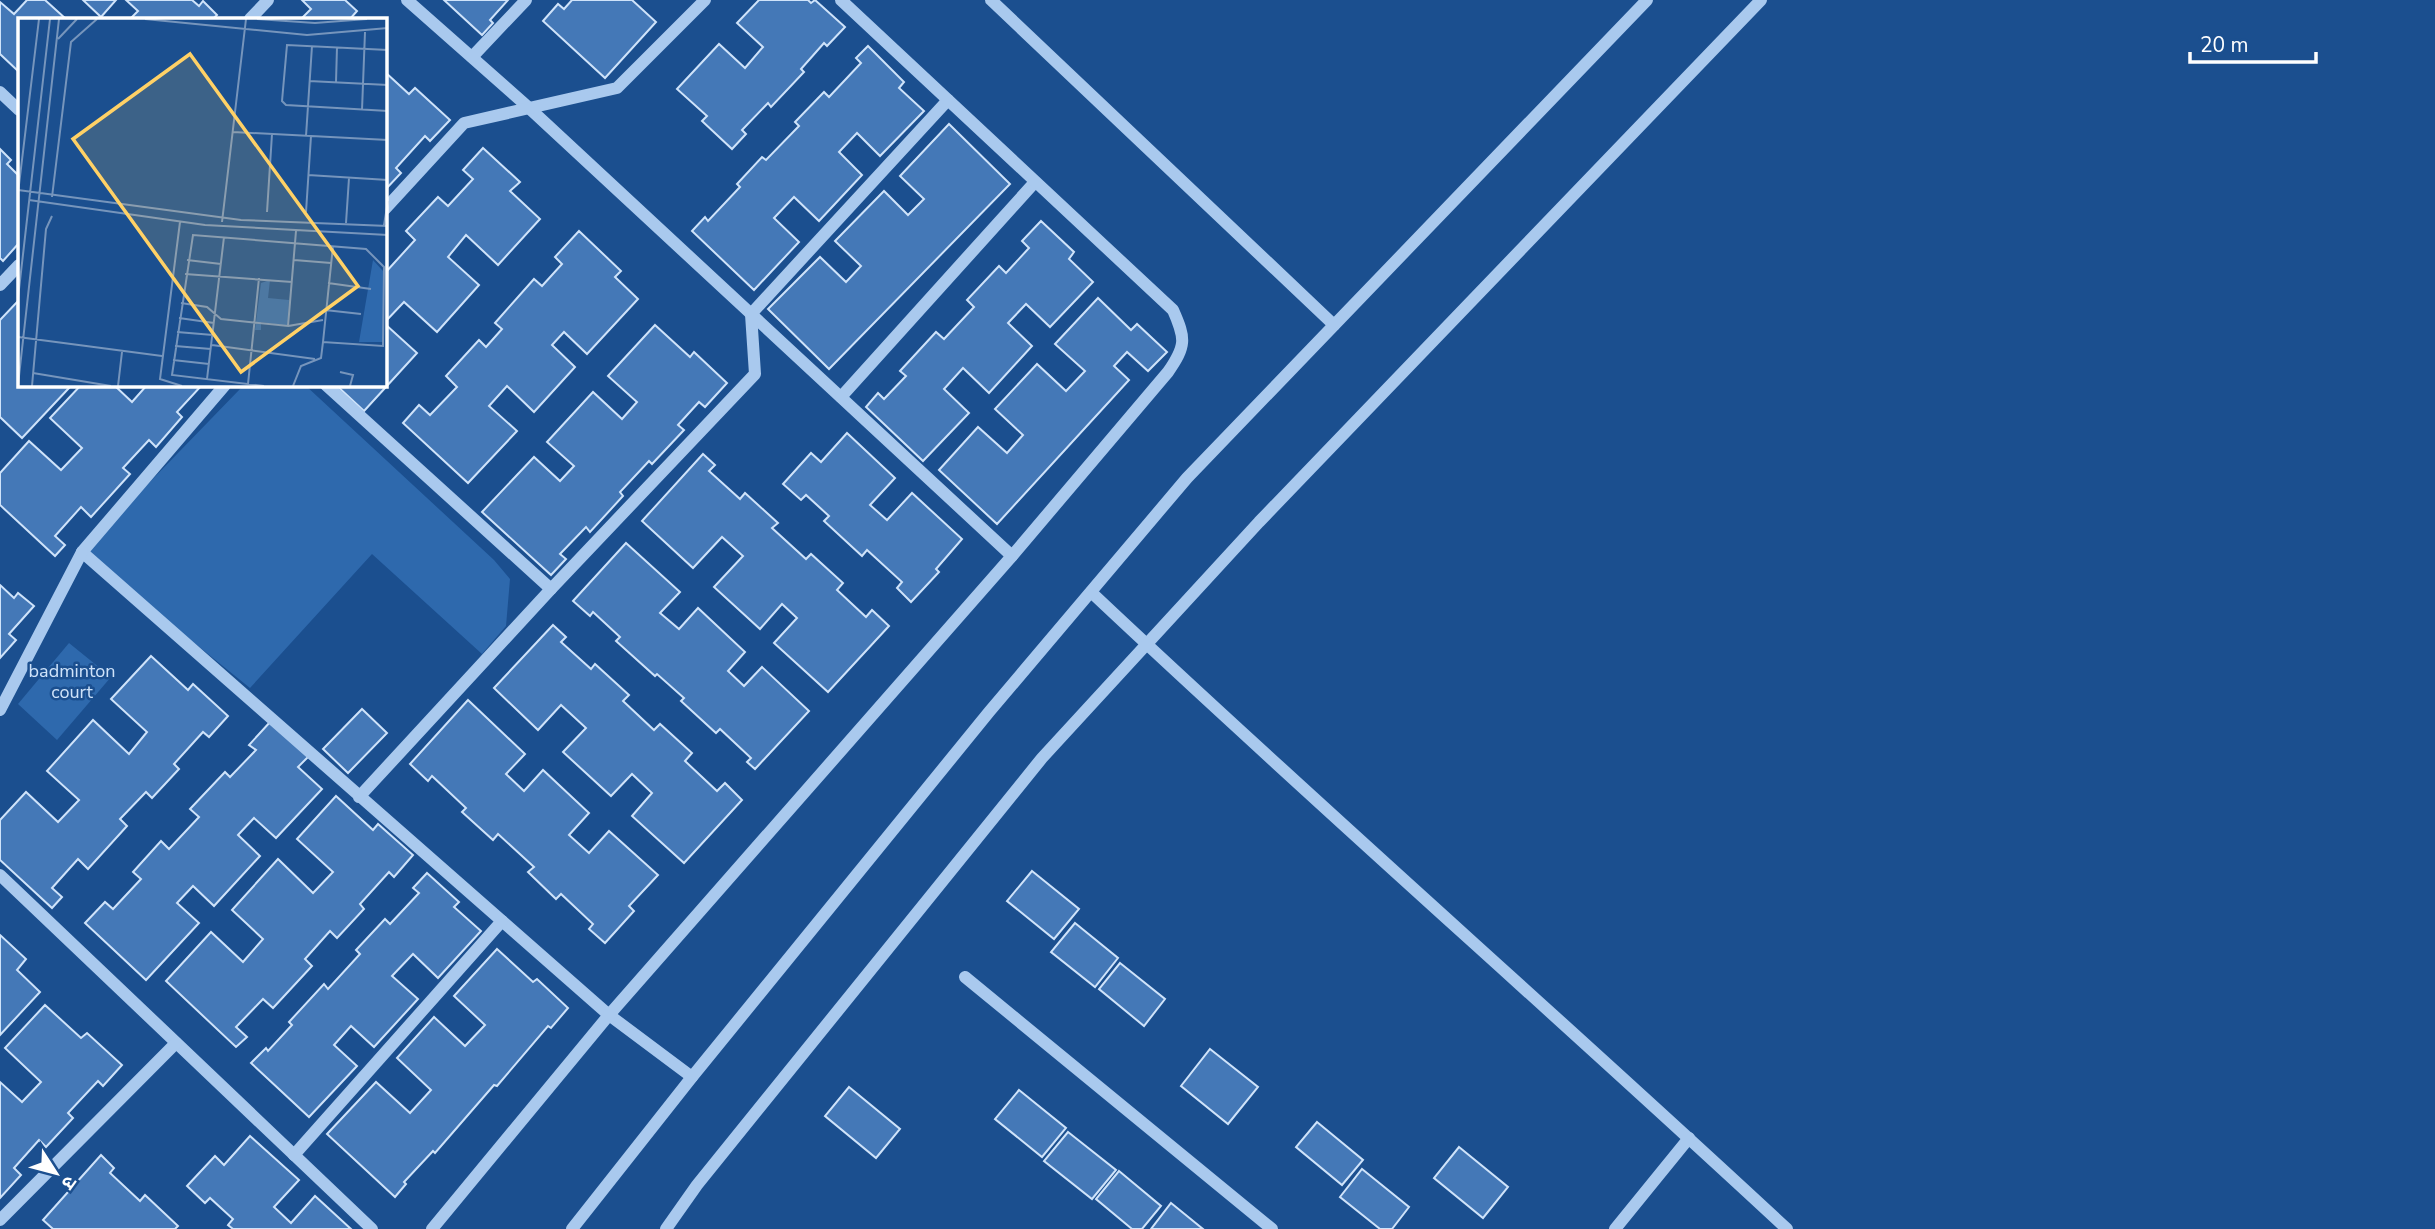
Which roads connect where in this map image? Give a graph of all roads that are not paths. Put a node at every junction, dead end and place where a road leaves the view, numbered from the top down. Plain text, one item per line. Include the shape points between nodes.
1 (268, 0) edge
2 (407, 0) edge
3 (526, 0) edge
4 (705, 0) edge
5 (841, 0) edge
6 (991, 0) edge
7 (1647, 0) edge
8 (1761, 0) edge
9 (251, 18) edge
10 (472, 57) junction
11 (0, 92) edge
12 (948, 100) junction
13 (528, 107) junction
14 (18, 109) edge
15 (1035, 182) junction
16 (387, 207) edge
17 (18, 266) edge
18 (0, 285) edge
19 (751, 314) junction
20 (1334, 325) junction
21 (223, 387) edge
22 (328, 387) edge
23 (841, 397) junction
24 (82, 552) junction
25 (1012, 556) junction
26 (551, 589) junction
27 (1091, 592) junction
28 (1146, 644) junction
29 (0, 710) edge
30 (359, 797) junction
31 (2, 883) edge
32 (502, 921) junction
33 (965, 977) dead end
34 (610, 1015) junction
35 (176, 1043) junction
36 (692, 1077) junction
37 (1689, 1138) junction
38 (295, 1155) junction
39 (0, 1220) edge
40 (372, 1229) edge
41 (432, 1229) edge
42 (572, 1229) edge
43 (666, 1229) edge
44 (1272, 1229) edge
45 (1615, 1229) edge
46 (1787, 1229) edge

1 - 9 street
2 - 10 street
3 - 10 street
4 - 13 street via 617,89
5 - 12 street
6 - 20 street
7 - 20 street
8 - 28 street
10 - 13 street
11 - 14 street
12 - 15 street
12 - 19 street
13 - 16 street via 464,123
13 - 19 street
15 - 23 street
15 - 25 street via 1173,310 1182,329 1182,352
17 - 18 street
19 - 23 street
19 - 26 street via 755,374
20 - 27 street via 1187,478
21 - 24 street
22 - 26 street
23 - 25 street
24 - 29 street
24 - 30 street
25 - 34 street
26 - 30 street
27 - 28 street
27 - 36 street
28 - 37 street
28 - 43 street via 1042,758
30 - 32 street
31 - 35 street
32 - 34 street
32 - 38 street
33 - 44 street
34 - 36 street
34 - 41 street
35 - 38 street
35 - 39 street
36 - 42 street
37 - 45 street
37 - 46 street
38 - 40 street

